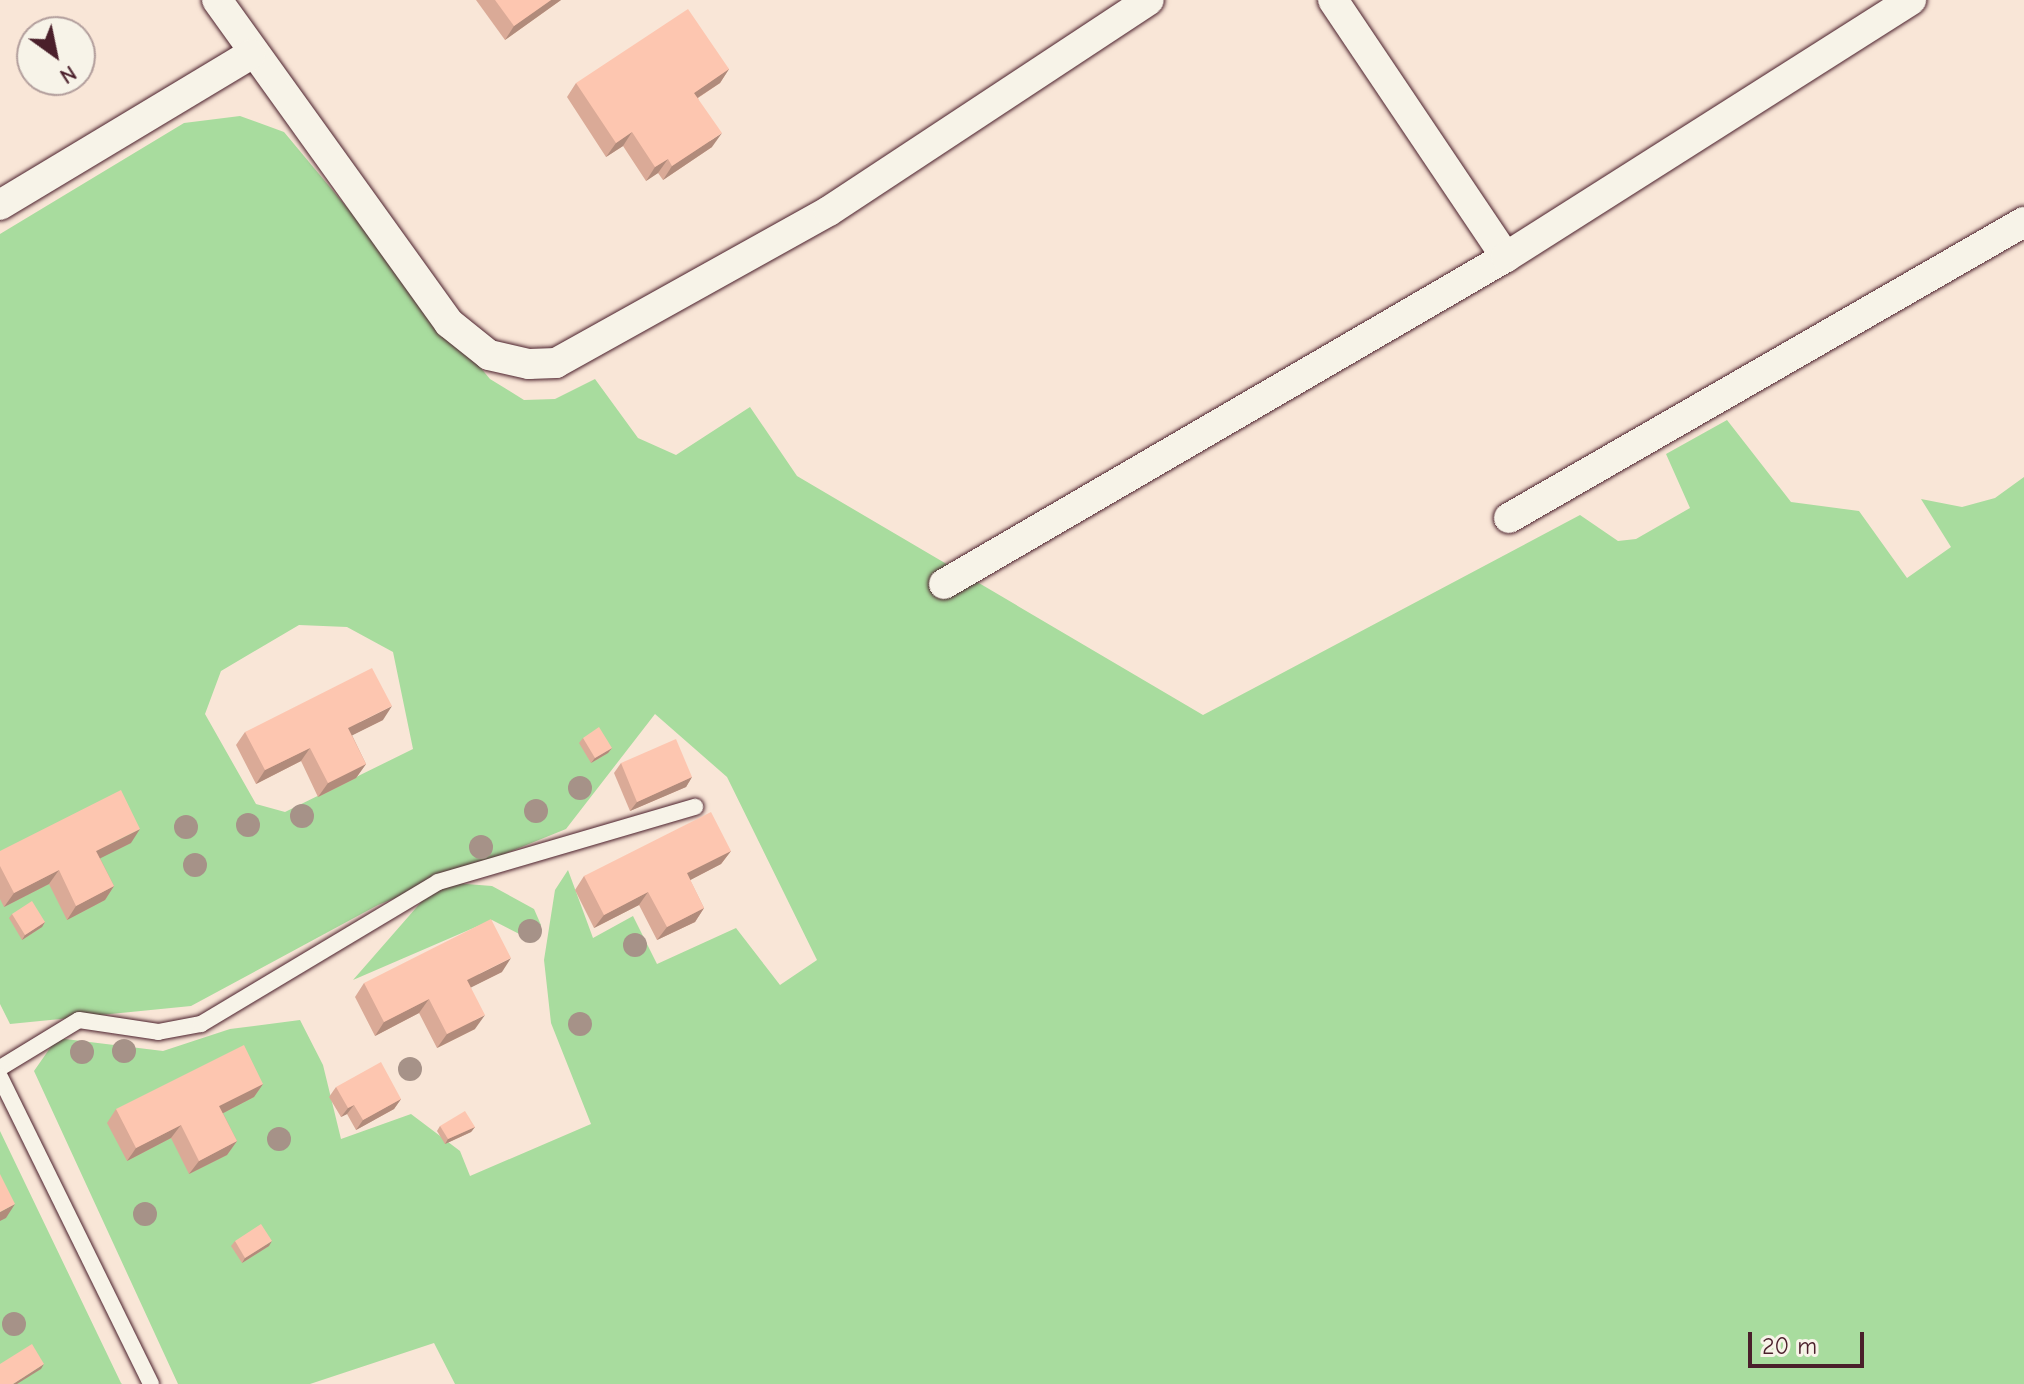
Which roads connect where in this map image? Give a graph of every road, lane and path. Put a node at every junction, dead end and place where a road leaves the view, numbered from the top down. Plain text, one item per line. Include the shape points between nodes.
1 (1149, 0) edge
2 (1333, 0) edge
3 (1911, 0) edge
4 (234, 5) edge
5 (250, 55) junction
6 (0, 205) edge
7 (2024, 222) edge
8 (1506, 257) junction
9 (1509, 518) dead end
10 (944, 584) dead end
11 (695, 807) dead end
12 (0, 1068) edge
13 (0, 1077) edge
14 (151, 1384) edge

1 - 5 street via 829,211 556,363 489,355 449,323
2 - 8 street
3 - 8 street
4 - 5 street
5 - 6 street
7 - 9 street
8 - 10 street
11 - 12 lane via 438,882 201,1024 158,1032 79,1020
13 - 14 lane

